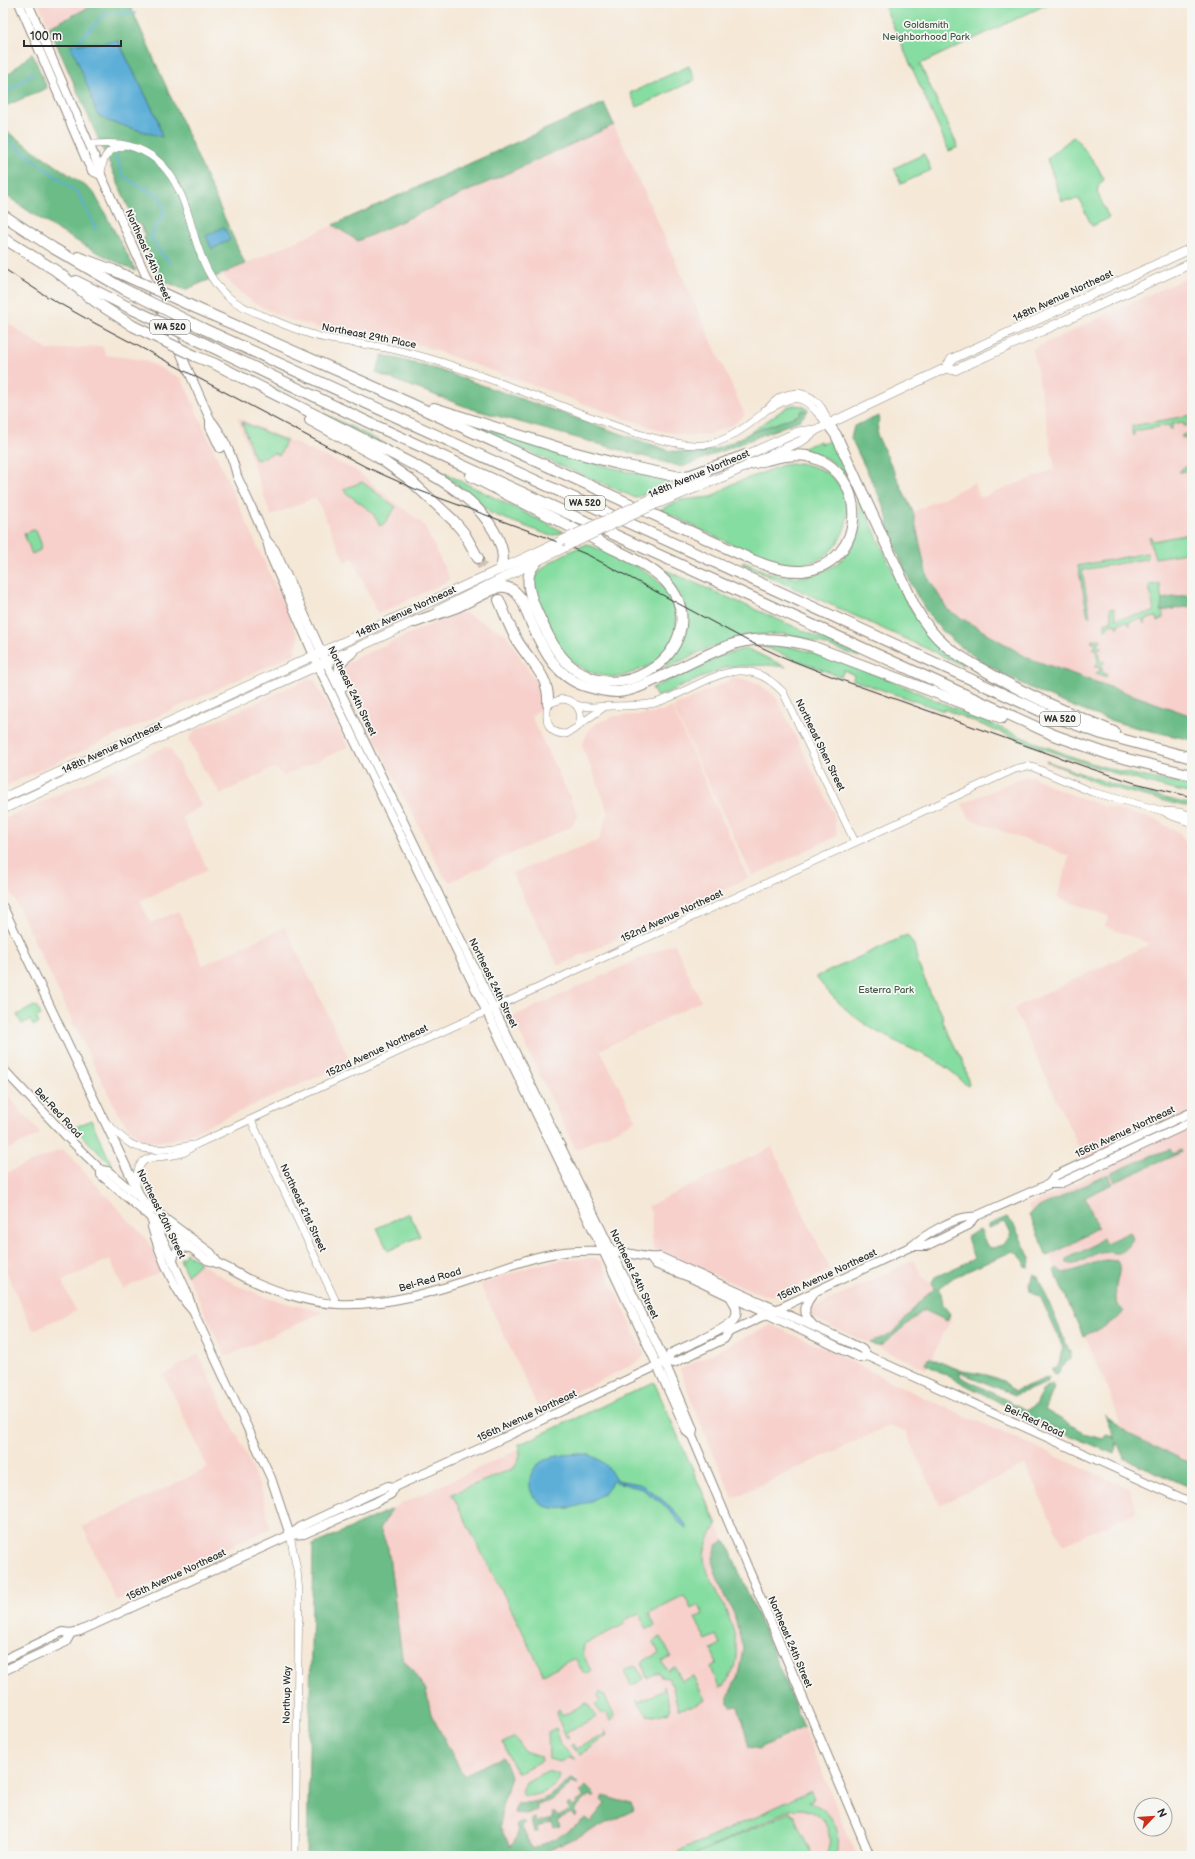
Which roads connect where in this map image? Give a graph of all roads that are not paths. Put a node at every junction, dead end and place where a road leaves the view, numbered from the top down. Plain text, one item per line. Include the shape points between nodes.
1 (19, 3) edge
2 (28, 3) edge
3 (67, 113) junction
4 (89, 144) junction
5 (128, 146) junction
6 (101, 175) junction
7 (3, 215) edge
8 (3, 238) edge
9 (53, 248) junction
10 (1192, 248) edge
11 (1192, 263) edge
12 (55, 270) junction
13 (946, 368) junction
14 (227, 373) junction
15 (370, 385) junction
16 (374, 424) junction
17 (828, 424) junction
18 (748, 460) junction
19 (267, 541) junction
20 (565, 543) junction
21 (478, 558) tunnel mouth
22 (538, 560) junction
23 (500, 569) junction
24 (499, 600) tunnel mouth
25 (293, 608) junction
26 (303, 611) junction
27 (415, 622) junction
28 (361, 646) junction
29 (318, 654) junction
30 (322, 664) junction
31 (548, 704) junction
32 (577, 705) junction
33 (605, 707) junction
34 (353, 716) junction
35 (579, 725) junction
36 (1056, 736) junction
37 (1159, 750) junction
38 (1192, 758) edge
39 (1192, 775) edge
40 (3, 798) edge
41 (3, 809) edge
42 (1163, 811) junction
43 (1192, 816) edge
44 (395, 822) junction
45 (404, 822) junction
46 (1192, 823) edge
47 (855, 842) junction
48 (3, 907) edge
49 (491, 1010) junction
50 (3, 1069) edge
51 (516, 1070) junction
52 (535, 1093) junction
53 (1192, 1112) edge
54 (538, 1115) junction
55 (104, 1120) junction
56 (251, 1120) junction
57 (1192, 1122) edge
58 (555, 1134) junction
59 (196, 1145) junction
60 (101, 1170) junction
61 (1049, 1184) junction
62 (136, 1187) junction
63 (142, 1200) junction
64 (150, 1217) junction
65 (190, 1248) junction
66 (603, 1251) junction
67 (612, 1252) junction
68 (651, 1259) junction
69 (173, 1262) junction
70 (218, 1262) junction
71 (815, 1292) junction
72 (732, 1298) junction
73 (337, 1304) junction
74 (776, 1309) junction
75 (194, 1313) junction
76 (766, 1314) junction
77 (817, 1328) junction
78 (724, 1331) junction
79 (868, 1356) junction
80 (663, 1363) junction
81 (1192, 1503) edge
82 (290, 1535) junction
83 (71, 1633) junction
84 (3, 1660) edge
85 (3, 1671) edge
86 (295, 1856) edge
87 (870, 1856) edge

1 - 3 main road, Northeast 24th Street
2 - 4 main road
3 - 4 main road via 82,142
3 - 6 main road, Northeast 24th Street via 92,171
4 - 5 street, Northeast 29th Place
4 - 6 main road
5 - 6 street via 115,148 107,154
5 - 17 street, Northeast 29th Place via 153,157 172,176 186,207 206,269 224,293 237,304 285,325 322,338 399,350 447,364 627,430 675,444 698,446 713,443 740,430 770,404 792,394 805,394 816,401 824,409
6 - 19 main road, Northeast 24th Street
7 - 9 highway, WA 520
8 - 12 highway, WA 520
9 - 15 highway, bridge via 113,270
9 - 37 highway, WA 520, bridge via 124,289 204,328 1047,714 1102,734
10 - 13 main road, 148th Avenue Northeast via 952,360
11 - 13 main road, 148th Avenue Northeast via 955,370
12 - 14 highway, bridge via 96,302 133,326
12 - 16 highway, WA 520, bridge
13 - 17 main road, 148th Avenue Northeast
14 - 21 highway via 389,464 454,521
14 - 23 highway via 423,470 464,496 477,508 499,542 504,557
15 - 18 highway via 545,444 656,472 684,477
15 - 18 highway via 755,562 777,569 803,571 815,568 835,556 849,539 855,518 850,491 837,474 815,459 797,455
16 - 22 highway via 406,444 542,512 656,574 672,590 679,607 680,632 672,649 658,665 624,681 591,679 578,673 556,650 534,604 528,580 531,569
16 - 36 highway, WA 520
17 - 18 main road, 148th Avenue Northeast via 816,430 798,432
17 - 37 highway via 836,435 917,610 940,640 957,654 987,672 1048,704
18 - 20 main road, 148th Avenue Northeast, bridge
19 - 25 main road, Northeast 24th Street via 271,557
19 - 26 main road, Northeast 24th Street via 275,550
20 - 22 main road, 148th Avenue Northeast
20 - 23 main road, 148th Avenue Northeast
22 - 27 main road, 148th Avenue Northeast
23 - 29 main road, 148th Avenue Northeast
24 - 31 highway via 517,641 543,676 549,693
25 - 26 main road
25 - 29 main road, Northeast 24th Street
26 - 29 main road, Northeast 24th Street
27 - 28 main road, 148th Avenue Northeast
27 - 36 highway via 457,607 498,587 506,586 520,596 545,651 556,668 582,685 617,692 638,688 718,650 738,643 774,638 812,646
28 - 30 main road, 148th Avenue Northeast
28 - 34 main road via 340,662 339,667 339,675
29 - 30 main road, Northeast 24th Street
29 - 40 main road, 148th Avenue Northeast
30 - 34 main road, Northeast 24th Street
30 - 41 main road, 148th Avenue Northeast
30 - 44 main road, Northeast 24th Street
31 - 32 street via 556,700 567,700
31 - 35 street via 546,719 551,729 566,734
32 - 33 street via 588,708
32 - 35 street via 581,715
33 - 35 street
33 - 47 street, Northeast Shen Street via 655,702 721,673 750,672 768,679 783,692 791,706
34 - 45 main road, Northeast 24th Street
36 - 39 highway, WA 520 via 1111,755
37 - 38 highway, WA 520
42 - 43 street, 152nd Avenue Northeast
42 - 46 street, 152nd Avenue Northeast
42 - 47 street, 152nd Avenue Northeast via 1092,792 1035,768 1022,767
44 - 45 main road
44 - 49 main road, Northeast 24th Street
45 - 49 main road, Northeast 24th Street
47 - 49 street, 152nd Avenue Northeast
48 - 55 main road, Northeast 20th Street
49 - 51 main road, Northeast 24th Street
49 - 52 main road, Northeast 24th Street
49 - 56 street, 152nd Avenue Northeast
50 - 60 main road, Bel-Red Road
51 - 52 main road
51 - 54 main road, Northeast 24th Street
52 - 58 main road, Northeast 24th Street
53 - 61 main road, 156th Avenue Northeast via 1055,1176
54 - 58 main road
54 - 66 main road, Northeast 24th Street
55 - 59 street via 127,1141 137,1146 159,1149
55 - 62 main road, Northeast 20th Street
56 - 59 street, 152nd Avenue Northeast
56 - 73 street, Northeast 21st Street
57 - 61 main road, 156th Avenue Northeast via 1059,1184
58 - 67 main road, Northeast 24th Street
59 - 62 street, 152nd Avenue Northeast via 186,1152 154,1156 143,1161 136,1173
60 - 63 main road, Bel-Red Road via 108,1171
60 - 64 main road, Bel-Red Road via 102,1175
61 - 71 main road, 156th Avenue Northeast via 974,1217 966,1216 924,1236 912,1246
62 - 63 main road, Northeast 20th Street
63 - 64 main road, Northeast 20th Street
63 - 70 main road, Bel-Red Road via 211,1252
64 - 65 main road, Bel-Red Road
64 - 69 main road, Northeast 20th Street
64 - 75 main road via 156,1242 183,1301
65 - 69 main road via 178,1249
65 - 70 main road, Bel-Red Road via 207,1260
66 - 67 main road, Bel-Red Road
66 - 73 main road, Bel-Red Road via 568,1251 546,1255 395,1300
66 - 80 main road, Northeast 24th Street
67 - 68 main road, Bel-Red Road
67 - 80 main road, Northeast 24th Street
68 - 72 main road, Bel-Red Road via 655,1264
68 - 74 main road, Bel-Red Road via 666,1260
69 - 75 main road, Northeast 20th Street
70 - 73 main road, Bel-Red Road via 248,1279 282,1293
71 - 74 main road, 156th Avenue Northeast
71 - 77 main road via 806,1302 804,1311 807,1320
72 - 76 main road, Bel-Red Road
72 - 78 main road via 736,1316
74 - 76 main road, 156th Avenue Northeast
74 - 77 main road, Bel-Red Road
75 - 82 main road, Northeast 20th Street via 271,1478
76 - 78 main road, 156th Avenue Northeast
76 - 79 main road, Bel-Red Road via 860,1358
77 - 79 main road, Bel-Red Road via 862,1349
78 - 80 main road, 156th Avenue Northeast via 671,1353
79 - 81 main road, Bel-Red Road
80 - 82 main road, 156th Avenue Northeast via 482,1448 394,1487 388,1486 302,1526
80 - 87 main road, Northeast 24th Street via 693,1429 692,1436
82 - 83 main road, 156th Avenue Northeast
82 - 86 street, Northup Way via 299,1593
83 - 84 main road, 156th Avenue Northeast via 62,1632
83 - 85 main road, 156th Avenue Northeast via 66,1642

